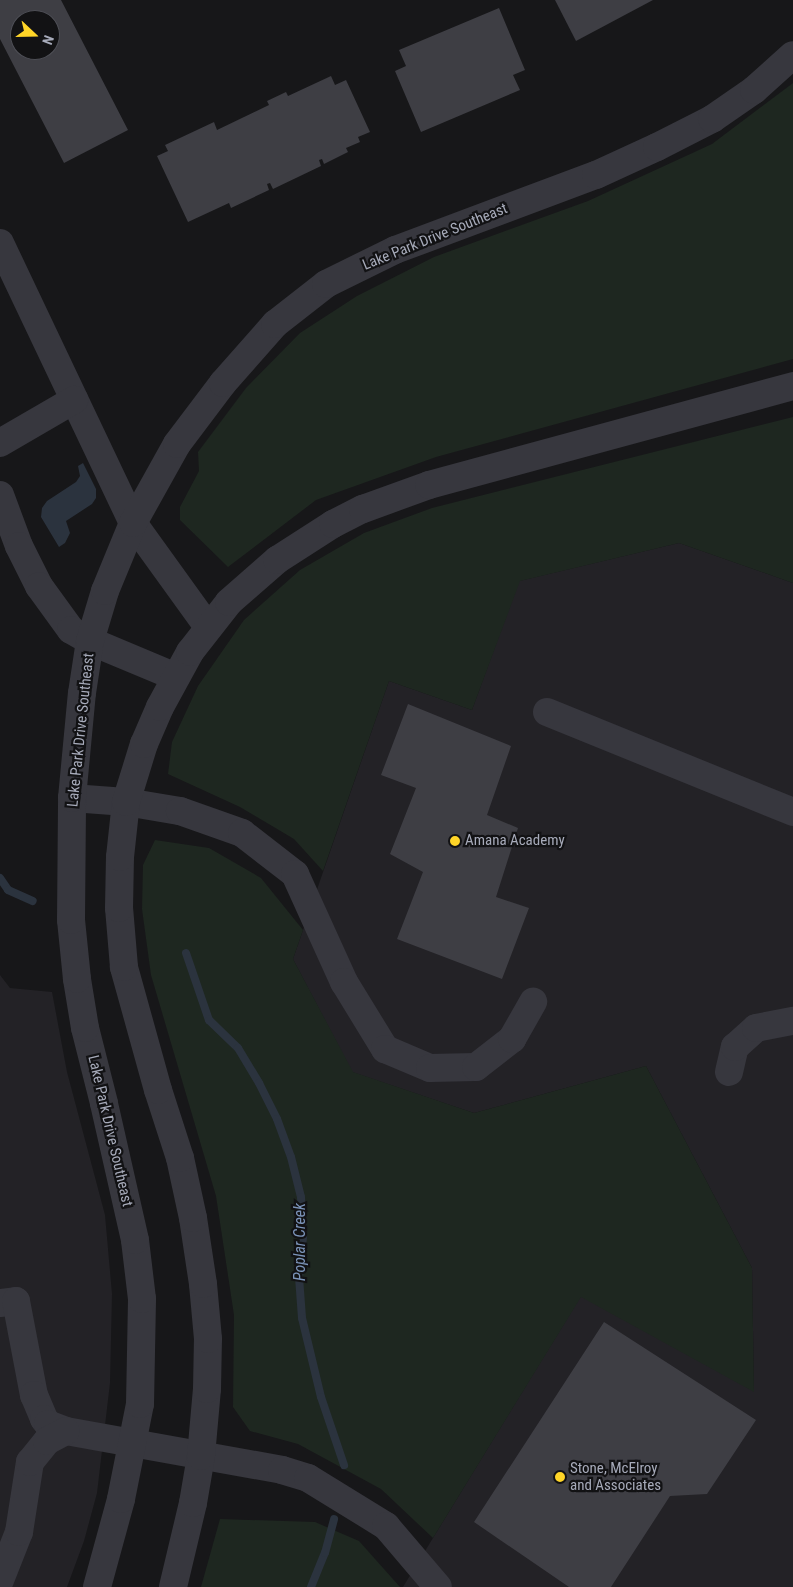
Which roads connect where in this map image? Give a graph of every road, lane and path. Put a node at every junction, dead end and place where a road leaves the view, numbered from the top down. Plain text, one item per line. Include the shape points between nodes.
1 (793, 54) edge
2 (0, 243) edge
3 (793, 386) edge
4 (74, 400) junction
5 (0, 443) edge
6 (0, 495) edge
7 (133, 523) junction
8 (208, 627) junction
9 (90, 641) junction
10 (176, 677) junction
11 (548, 712) dead end
12 (72, 798) junction
13 (126, 802) junction
14 (793, 812) edge
15 (534, 1002) dead end
16 (793, 1021) edge
17 (729, 1072) dead end
18 (0, 1303) edge
19 (66, 1431) junction
20 (133, 1442) junction
21 (201, 1456) junction
22 (0, 1580) edge
23 (97, 1587) edge
24 (173, 1587) edge
25 (438, 1587) edge

1 - 7 street, Lake Park Drive Southeast via 754,90 712,119 657,147 596,174 395,250 326,284 275,324 228,377 177,444
2 - 4 street
3 - 8 street via 429,485 363,509 277,560 229,602
4 - 5 street
4 - 7 street
6 - 9 street via 18,546 39,586 64,623
7 - 8 street
7 - 9 street, Lake Park Drive Southeast via 105,591
8 - 10 street
9 - 10 street
9 - 12 street, Lake Park Drive Southeast
10 - 13 street via 144,744
11 - 14 street
12 - 13 street
12 - 20 street, Lake Park Drive Southeast via 71,920 77,979 85,1028 135,1240 142,1299 140,1404
13 - 15 street via 180,811 242,833 295,874 344,982 385,1049 430,1068 476,1067 512,1040
13 - 21 street via 119,908 124,967 180,1158 203,1284 208,1339
16 - 17 street via 756,1028 735,1047
18 - 19 street via 16,1302 37,1404 48,1424
19 - 20 street
19 - 22 street via 47,1441 30,1462 19,1532
20 - 21 street
20 - 23 street, Lake Park Drive Southeast
21 - 24 street
21 - 25 street via 282,1470 324,1486 386,1526

